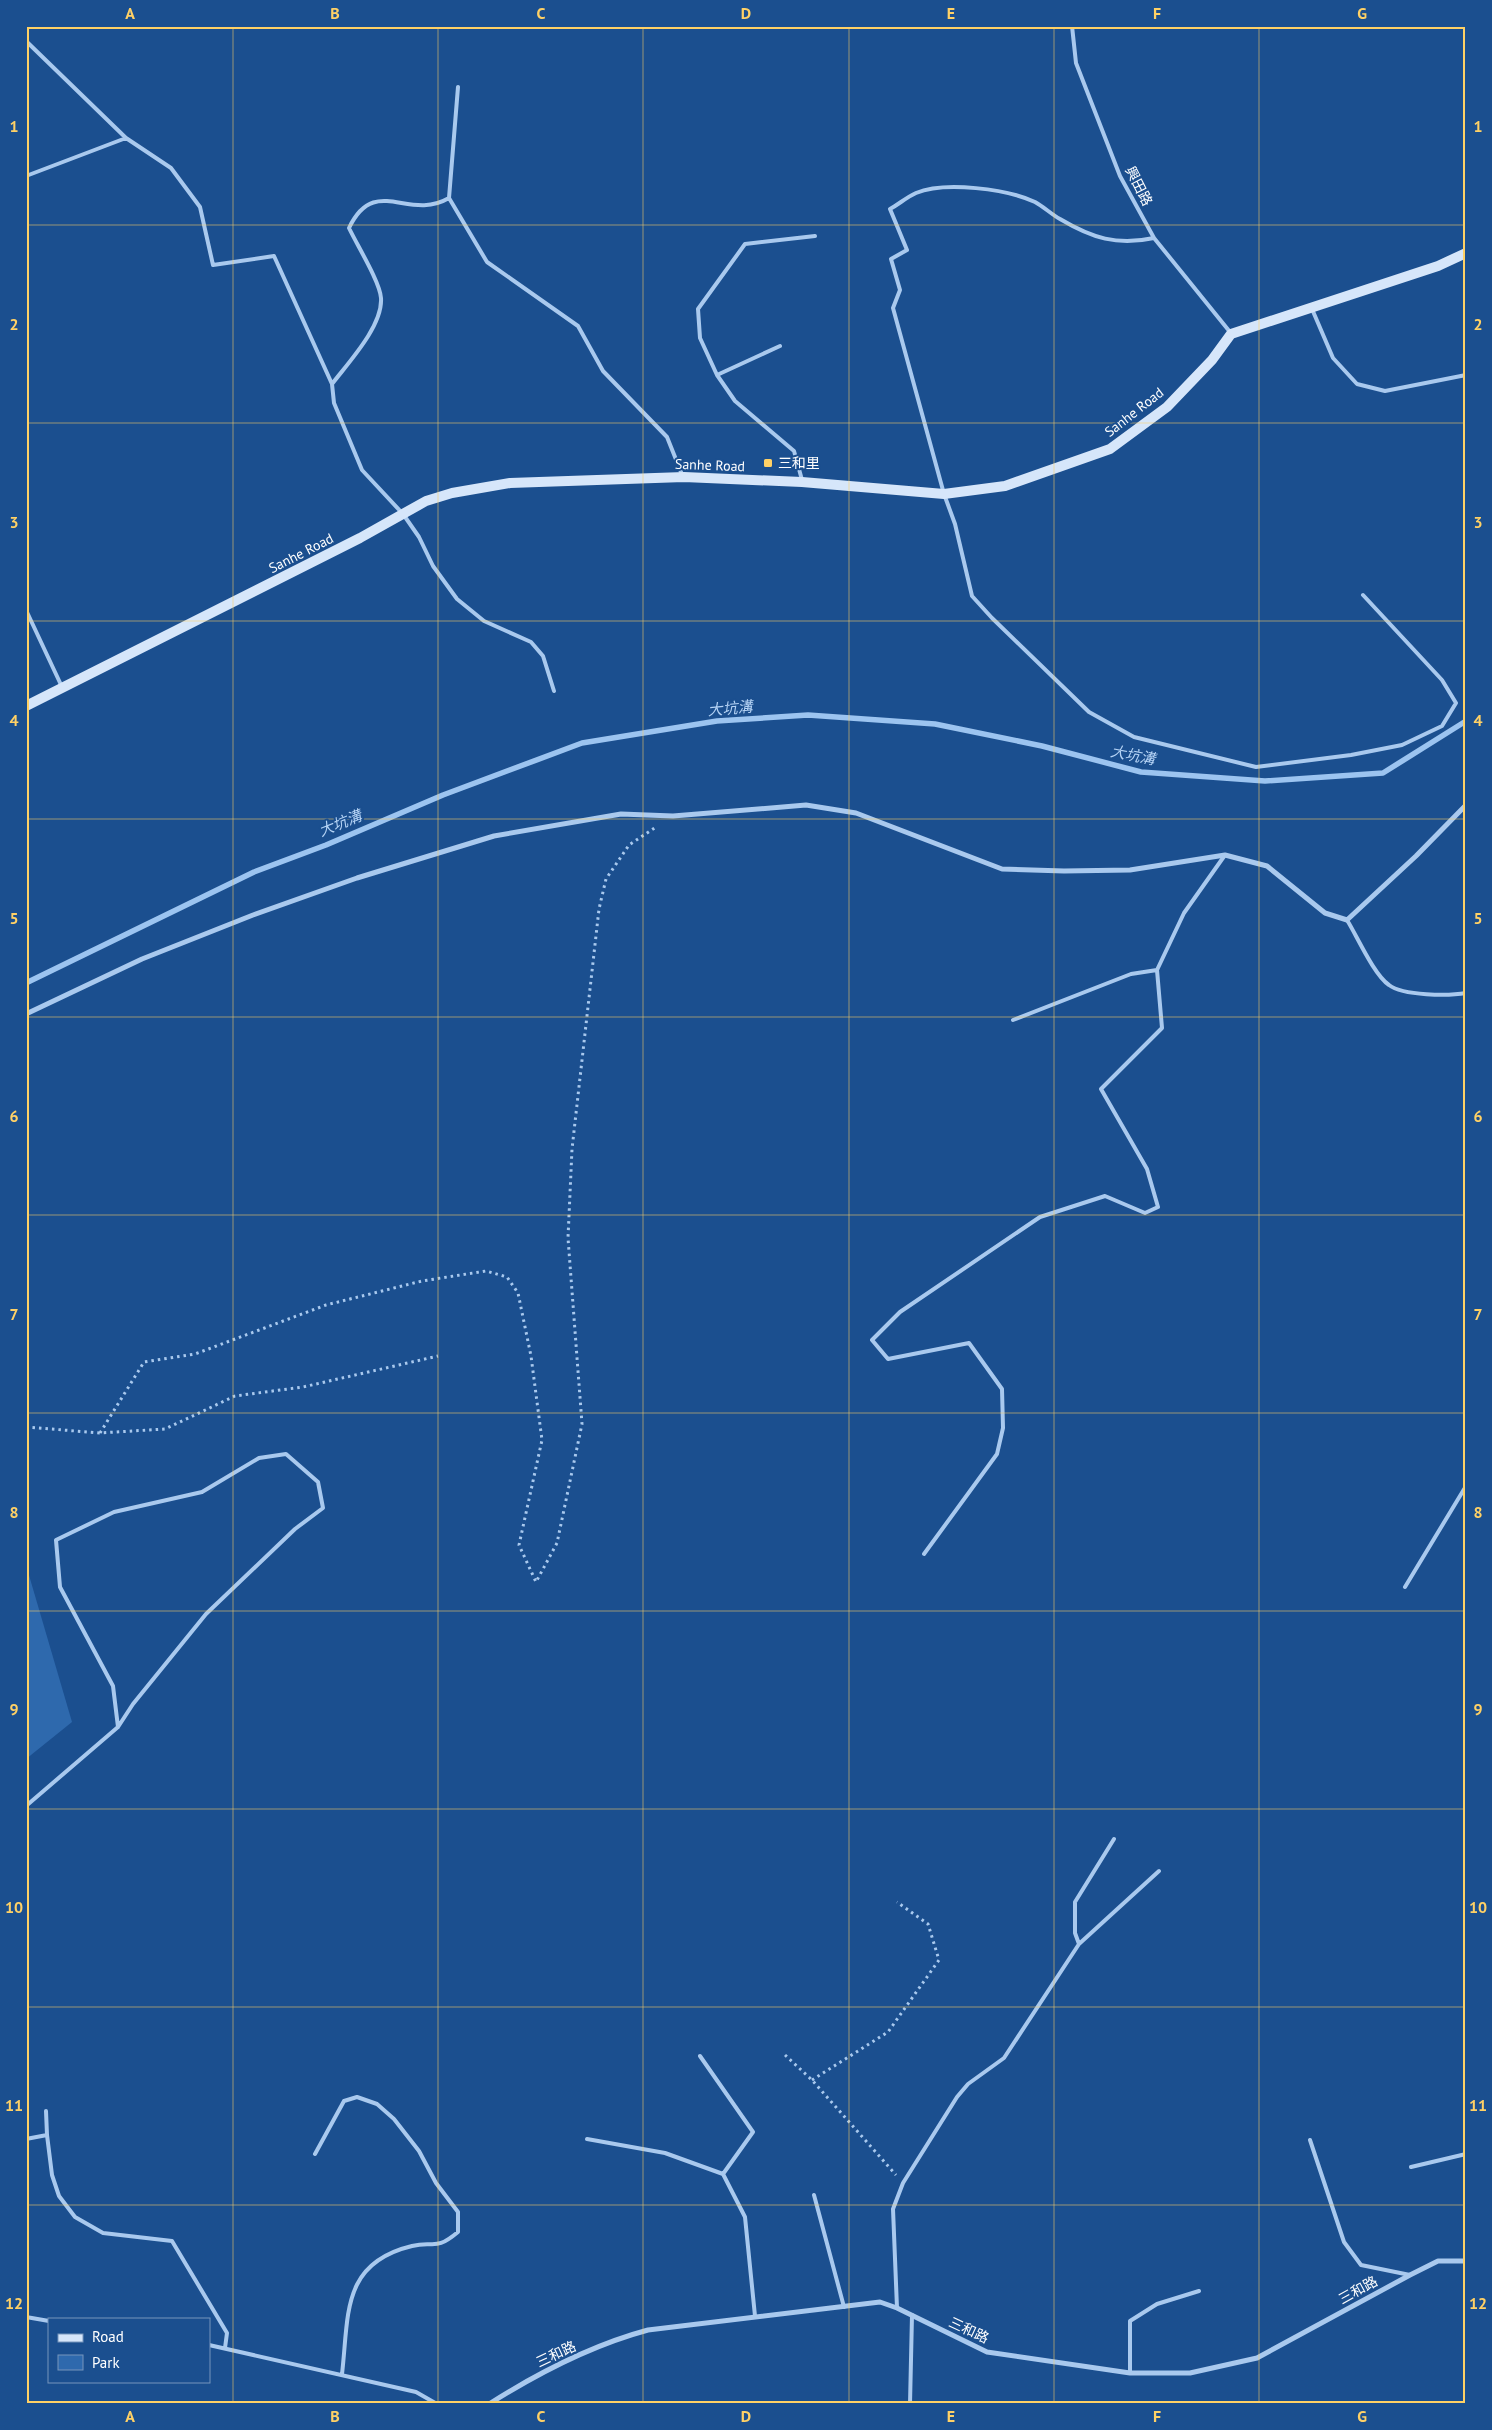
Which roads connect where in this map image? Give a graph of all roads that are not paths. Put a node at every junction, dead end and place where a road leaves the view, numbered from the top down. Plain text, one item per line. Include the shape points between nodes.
1 (1072, 26) edge
2 (27, 43) edge
3 (458, 87) dead end
4 (126, 138) junction
5 (26, 176) edge
6 (449, 198) junction
7 (815, 236) dead end
8 (1154, 238) junction
9 (1466, 253) edge
10 (1312, 309) junction
11 (1231, 334) junction
12 (780, 346) dead end
13 (717, 374) junction
14 (1466, 375) edge
15 (332, 384) junction
16 (684, 477) junction
17 (802, 482) junction
18 (944, 494) junction
19 (403, 514) junction
20 (1363, 595) dead end
21 (26, 610) edge
22 (63, 689) junction
23 (554, 691) dead end
24 (26, 706) edge
25 (1466, 805) edge
26 (1225, 855) junction
27 (1347, 920) junction
28 (1157, 970) junction
29 (1466, 993) edge
30 (26, 1014) edge
31 (1013, 1020) dead end
32 (1466, 1486) edge
33 (924, 1554) dead end
34 (1405, 1587) dead end
35 (118, 1727) junction
36 (26, 1806) edge
37 (1114, 1839) dead end
38 (1160, 1871) dead end
39 (1079, 1944) junction
40 (700, 2056) dead end
41 (46, 2111) dead end
42 (47, 2135) junction
43 (26, 2139) edge
44 (588, 2139) dead end
45 (1310, 2140) dead end
46 (315, 2154) dead end
47 (1466, 2154) edge
48 (1411, 2167) dead end
49 (723, 2174) junction
50 (814, 2195) dead end
51 (1466, 2261) edge
52 (1410, 2274) junction
53 (1198, 2291) dead end
54 (844, 2307) junction
55 (897, 2308) junction
56 (912, 2315) junction
57 (26, 2316) edge
58 (755, 2316) junction
59 (48, 2321) edge
60 (210, 2345) edge
61 (224, 2348) junction
62 (1130, 2373) junction
63 (342, 2374) junction
64 (437, 2404) edge
65 (489, 2404) edge
66 (910, 2404) edge

1 - 8 lane, 興田路 via 1076,63 1120,176
2 - 4 lane
3 - 6 lane
4 - 5 lane
4 - 15 lane via 171,168 200,207 213,265 274,256
6 - 15 lane via 437,205 406,206 374,200 356,214 349,228 381,299 374,329
6 - 16 lane via 487,262 578,326 603,372 668,438
7 - 13 lane via 745,244 698,310 700,338
8 - 11 lane, 興田路
8 - 18 lane via 1136,242 1117,241 1085,234 1029,200 1011,194 951,186 916,193 890,209 907,250 891,259 900,290 893,308
9 - 10 main road via 1438,266
10 - 11 main road
10 - 14 lane via 1332,358 1357,384 1386,391
11 - 18 main road, Sanhe Road via 1212,360 1167,407 1110,449 1004,486
12 - 13 lane
13 - 17 lane via 735,401 794,451
15 - 19 lane via 334,403 362,470
16 - 17 main road, Sanhe Road
16 - 19 main road, Sanhe Road via 510,483 452,493 426,501
17 - 18 main road, Sanhe Road
18 - 20 lane via 955,524 972,596 1089,712 1134,737 1256,767 1402,745 1442,726 1456,702 1442,680
19 - 22 main road, Sanhe Road
19 - 23 lane via 433,566 457,599 484,621 531,642 543,656
21 - 22 lane
22 - 24 main road, Sanhe Road
25 - 27 street
26 - 27 street via 1267,866 1325,913
26 - 28 lane via 1184,913
26 - 30 street via 1130,870 1002,869 856,813 806,805 672,816 621,814 494,836 428,855 216,929 142,959
27 - 29 lane via 1389,986 1413,993
28 - 31 lane via 1131,974
28 - 33 lane via 1162,1028 1101,1089 1147,1169 1158,1207 1145,1213 1105,1196 1040,1217 900,1312 872,1340 888,1359 969,1343 1002,1389 1003,1428 997,1454
32 - 34 lane
35 - 35 lane via 112,1686 60,1587 56,1540 114,1512 202,1492 259,1458 286,1454 318,1482 323,1508 295,1529 206,1614
35 - 36 lane
37 - 39 lane via 1075,1902 1075,1933
38 - 39 lane
39 - 55 lane via 1004,2058 968,2084 957,2097 903,2183 893,2209
40 - 49 lane via 753,2132
41 - 42 lane
42 - 43 lane
42 - 61 lane via 52,2175 74,2217 103,2233 172,2241 227,2333
44 - 49 lane via 665,2153
45 - 52 lane via 1344,2242 1355,2258 1361,2266
46 - 63 lane via 344,2101 357,2097 377,2104 394,2119 419,2151 436,2183 458,2212 458,2232 446,2242 390,2252 371,2265 359,2279 352,2294
47 - 48 lane
49 - 58 lane via 746,2217
50 - 54 lane
51 - 52 street, 三和路 via 1438,2262
52 - 62 street, 三和路 via 1257,2358 1190,2372
53 - 62 lane via 1157,2304 1130,2321
54 - 55 street, 三和路 via 880,2302
54 - 58 street, 三和路
55 - 56 street, 三和路
56 - 62 street, 三和路 via 987,2352
56 - 66 lane
57 - 59 lane
58 - 65 street, 三和路 via 648,2330 616,2338 523,2382
60 - 61 lane
61 - 63 lane
63 - 64 lane via 416,2392

